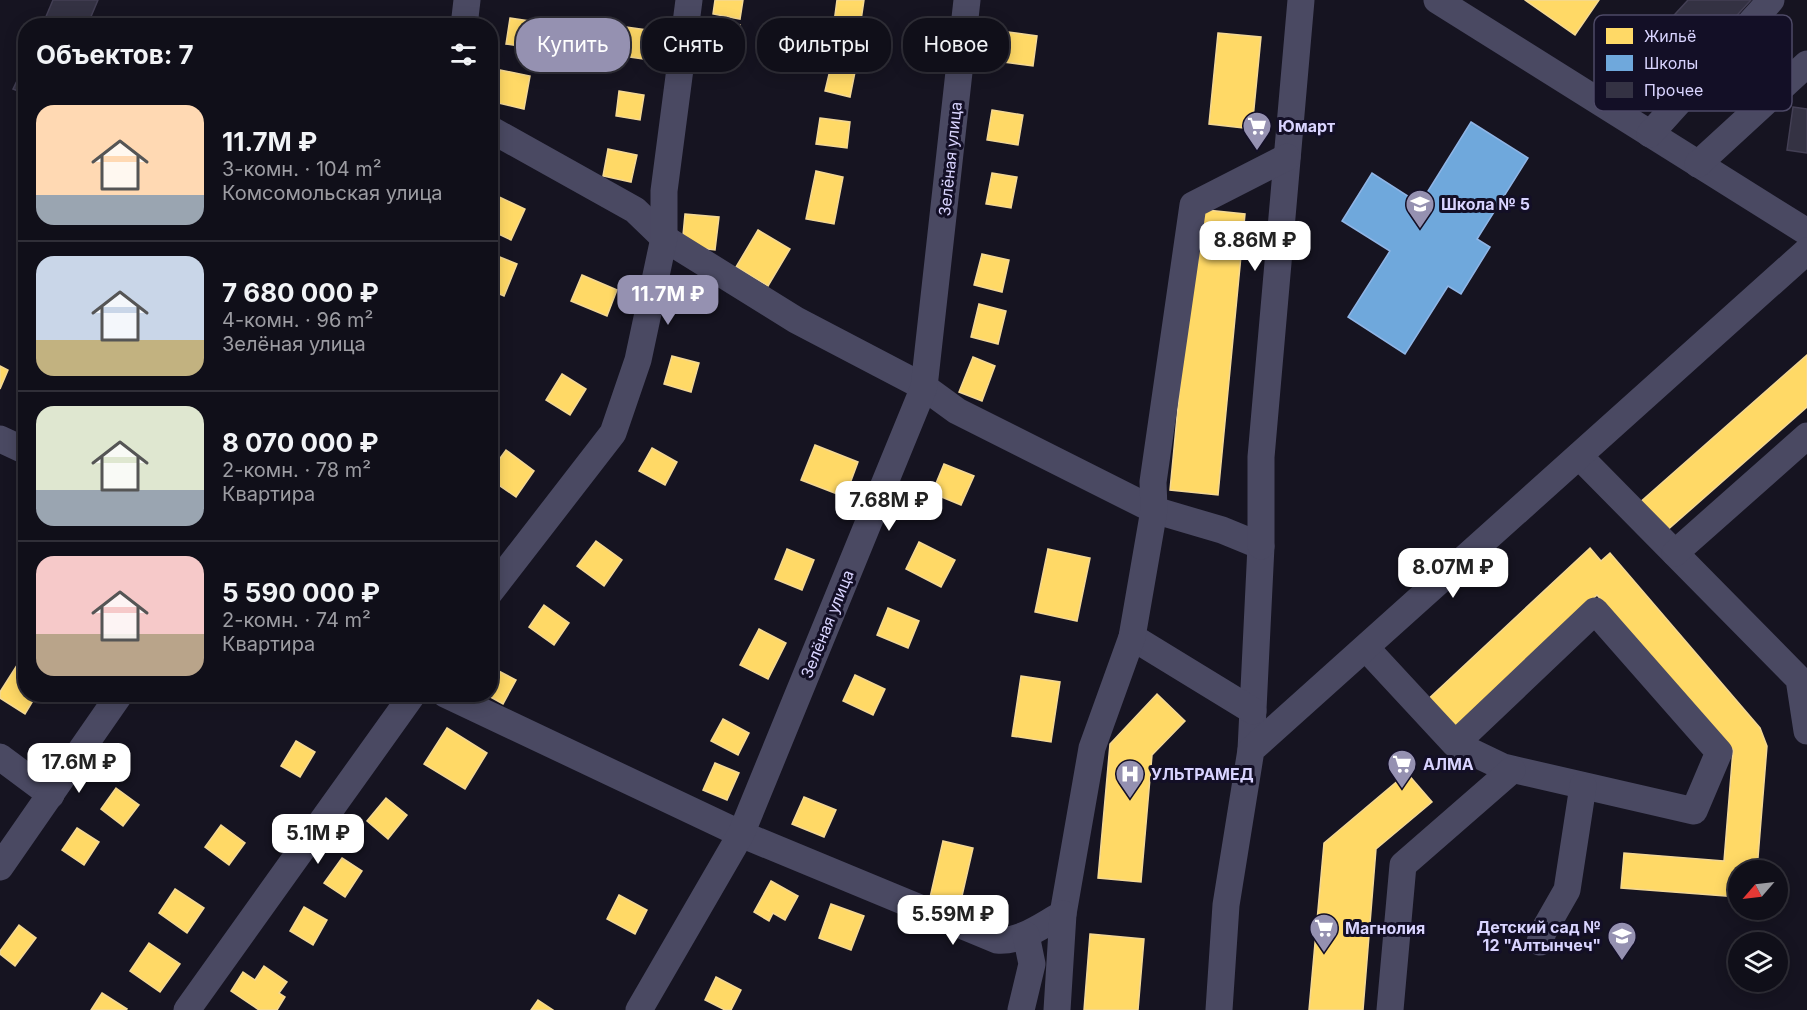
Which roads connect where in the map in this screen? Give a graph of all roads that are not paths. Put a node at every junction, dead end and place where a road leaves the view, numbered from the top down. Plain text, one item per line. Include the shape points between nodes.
1 (467, 0) edge
2 (689, 0) edge
3 (967, 0) edge
4 (1301, 0) edge
5 (1437, 0) edge
6 (1771, 0) edge
7 (1757, 15) edge
8 (465, 18) edge
9 (1807, 64) edge
10 (1792, 78) edge
11 (1594, 99) edge
12 (1613, 111) edge
13 (1671, 111) edge
14 (1756, 111) edge
15 (498, 133) edge
16 (1650, 134) junction
17 (1287, 157) junction
18 (1698, 164) junction
19 (1807, 232) edge
20 (664, 238) junction
21 (1807, 251) edge
22 (924, 387) junction
23 (1807, 436) edge
24 (0, 440) edge
25 (18, 448) edge
26 (1579, 456) junction
27 (1154, 510) junction
28 (1261, 546) junction
29 (1675, 553) junction
30 (498, 582) edge
31 (1132, 638) junction
32 (1366, 648) junction
33 (1803, 679) edge
34 (115, 702) edge
35 (407, 702) edge
36 (462, 702) edge
37 (1253, 711) junction
38 (1807, 732) edge
39 (1455, 744) junction
40 (1251, 750) junction
41 (0, 757) edge
42 (1512, 770) junction
43 (1583, 786) junction
44 (51, 795) junction
45 (741, 834) junction
46 (0, 867) edge
47 (1063, 914) junction
48 (1026, 935) junction
49 (1540, 942) dead end
50 (191, 1009) edge
51 (639, 1010) edge
52 (1021, 1010) edge
53 (1057, 1010) edge
54 (1219, 1010) edge
55 (1390, 1010) edge

1 - 8 street
2 - 20 street via 664,191
3 - 22 street, Зелёная улица
4 - 17 street
5 - 11 street
6 - 7 street
9 - 10 street
12 - 16 street
13 - 16 street
14 - 18 street
15 - 20 street via 635,210
16 - 18 street
17 - 27 street via 1193,205 1153,482
17 - 28 street via 1262,457
18 - 19 street
20 - 22 street via 796,320
20 - 30 street via 638,360 613,433
21 - 26 street
22 - 27 street via 957,411
22 - 45 street, Зелёная улица
23 - 29 street
24 - 25 street
26 - 29 street
26 - 32 street
27 - 28 street
27 - 31 street
28 - 37 street
29 - 33 street
31 - 37 street
31 - 47 street via 1092,748
32 - 39 street
32 - 40 street
33 - 38 street
34 - 44 street
35 - 50 street
36 - 45 street
37 - 40 street
39 - 42 street
39 - 43 street via 1595,611 1719,752 1694,811
40 - 54 street via 1226,905
41 - 44 street
42 - 43 street
42 - 55 street via 1403,865
43 - 49 street via 1567,890
44 - 46 street
45 - 48 street via 997,940
45 - 51 street, Зелёная улица
47 - 48 street
47 - 53 street
48 - 52 street via 1032,964

